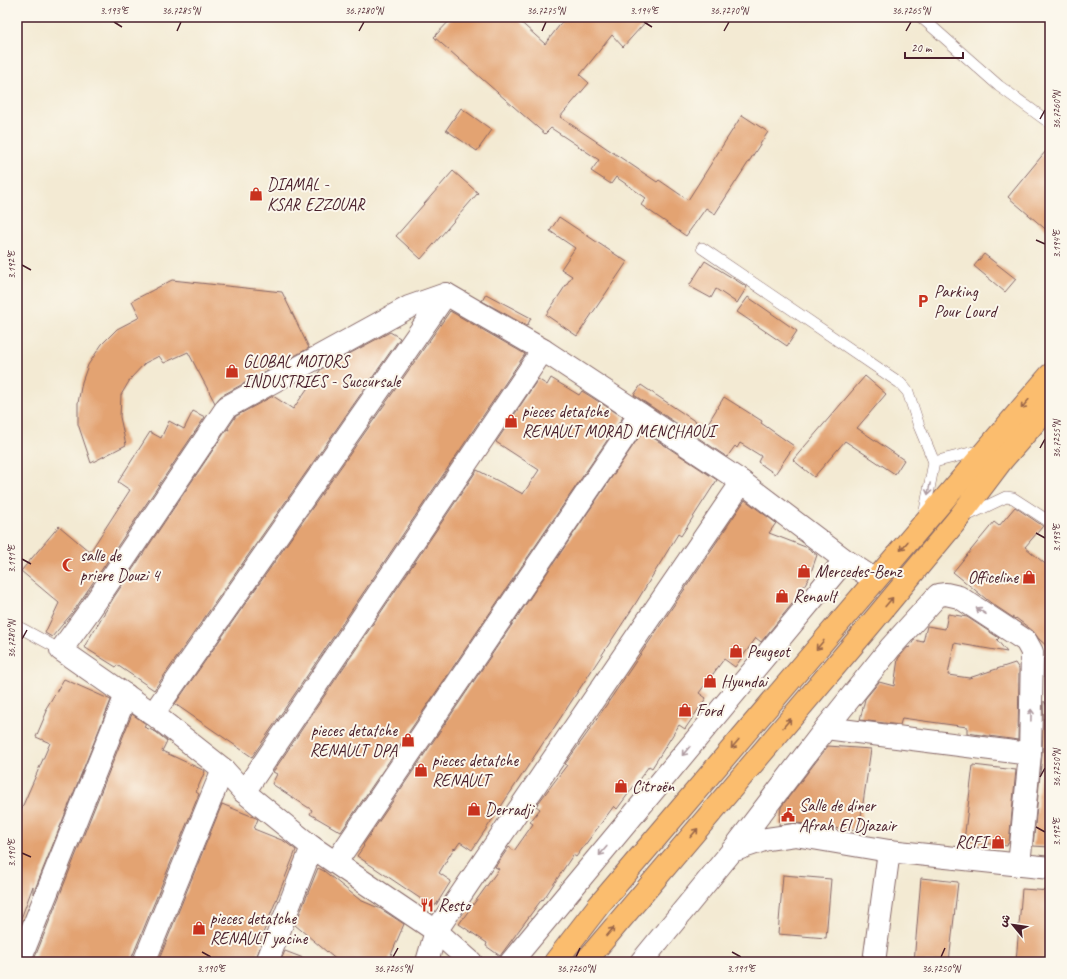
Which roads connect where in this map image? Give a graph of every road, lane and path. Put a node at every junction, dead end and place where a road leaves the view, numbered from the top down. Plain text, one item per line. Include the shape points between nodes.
1 (922, 17) edge
2 (1050, 123) edge
3 (702, 248) dead end
4 (446, 294) junction
5 (543, 350) junction
6 (1050, 375) edge
7 (1050, 405) edge
8 (640, 414) junction
9 (987, 449) junction
10 (934, 462) junction
11 (742, 482) junction
12 (957, 520) junction
13 (1050, 522) edge
14 (922, 525) junction
15 (845, 560) junction
16 (875, 580) junction
17 (870, 624) junction
18 (17, 626) edge
19 (891, 647) junction
20 (61, 650) junction
21 (126, 695) junction
22 (153, 714) junction
23 (826, 728) junction
24 (1030, 754) junction
25 (223, 769) junction
26 (244, 792) junction
27 (312, 847) junction
28 (732, 851) junction
29 (889, 851) junction
30 (336, 862) junction
31 (1019, 865) junction
32 (1050, 868) edge
33 (436, 931) junction
34 (19, 962) edge
35 (144, 962) edge
36 (267, 962) edge
37 (427, 962) edge
38 (471, 962) edge
39 (510, 962) edge
40 (556, 962) edge
41 (585, 962) edge
42 (641, 962) edge
43 (874, 962) edge

1 - 2 lane via 999,86
3 - 10 lane via 900,383 908,392
4 - 5 street
4 - 20 street via 409,307 227,407
4 - 22 street
5 - 8 street
5 - 26 street
6 -> 9 highway
7 - 12 highway
8 - 11 street
8 - 30 street
9 - 10 lane
9 - 14 highway
10 -> 14 lane
11 - 15 street
11 - 33 street
12 - 13 lane via 1006,497 1013,498
17 -> 12 highway
14 -> 16 highway
15 - 16 street
15 -> 39 street
16 -> 40 highway via 599,905
17 - 19 street
41 -> 17 highway
18 - 20 lane
19 - 23 street
24 -> 19 street via 1032,652 1026,641 959,597 946,594 938,595
20 - 21 street
21 - 22 street
21 - 34 street
22 - 25 street
23 - 24 street
23 - 28 street
24 - 31 street
25 - 26 street
25 - 35 street
26 - 27 street
27 - 30 street
27 - 36 street
28 - 29 street via 766,839 795,835
28 - 42 street
29 - 31 street
29 - 43 street
30 - 33 street
31 - 32 street
33 - 37 street
33 - 38 street

